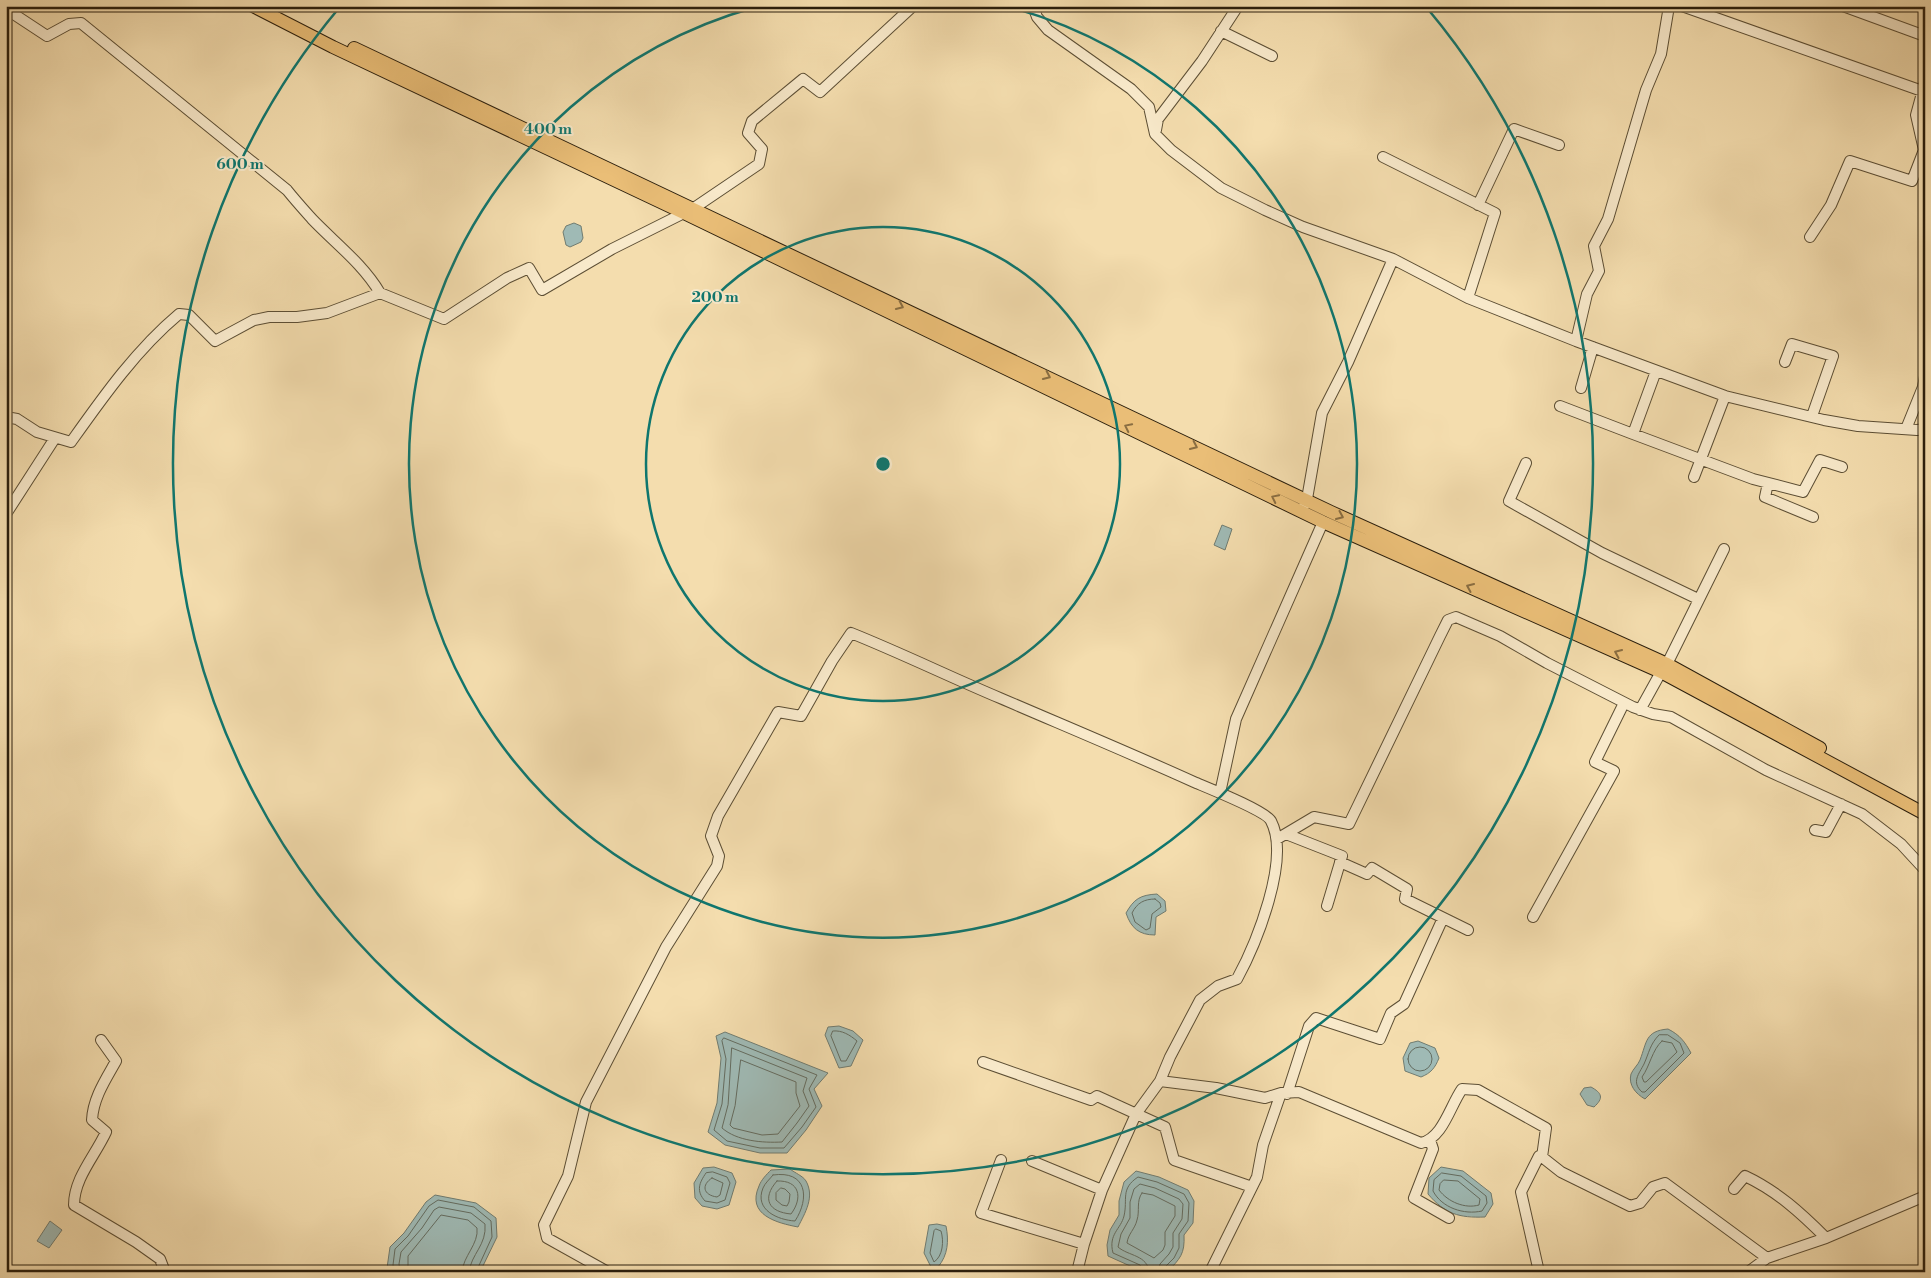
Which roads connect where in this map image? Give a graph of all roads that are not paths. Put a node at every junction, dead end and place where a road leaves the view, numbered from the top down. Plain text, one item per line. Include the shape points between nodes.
1 (253, 6) edge
2 (272, 6) edge
3 (914, 6) edge
4 (1033, 6) edge
5 (1238, 6) edge
6 (1669, 6) edge
7 (1682, 6) edge
8 (1843, 6) edge
9 (6, 8) edge
10 (1221, 31) junction
11 (1925, 36) edge
12 (1272, 56) dead end
13 (1924, 88) edge
14 (1155, 134) junction
15 (1559, 146) dead end
16 (1383, 157) dead end
17 (1478, 205) junction
18 (689, 211) junction
19 (1810, 238) dead end
20 (1393, 259) junction
21 (380, 293) junction
22 (1468, 298) junction
23 (1576, 341) junction
24 (1593, 347) junction
25 (1785, 362) dead end
26 (1656, 371) junction
27 (1925, 376) edge
28 (1581, 388) dead end
29 (1725, 396) junction
30 (1560, 406) dead end
31 (1812, 416) junction
32 (6, 417) edge
33 (1925, 429) edge
34 (1906, 430) junction
35 (1632, 434) junction
36 (55, 438) junction
37 (1701, 460) junction
38 (1526, 463) dead end
39 (1842, 467) dead end
40 (1694, 477) dead end
41 (1768, 483) junction
42 (1304, 505) junction
43 (6, 514) edge
44 (1813, 517) dead end
45 (1323, 522) junction
46 (1724, 549) dead end
47 (1698, 599) junction
48 (1664, 668) junction
49 (1624, 703) junction
50 (1640, 710) junction
51 (1220, 793) junction
52 (1841, 804) junction
53 (1925, 806) edge
54 (1925, 814) edge
55 (1815, 830) dead end
56 (1281, 836) junction
57 (1340, 862) junction
58 (1925, 870) edge
59 (1327, 906) dead end
60 (1533, 917) dead end
61 (1443, 918) junction
62 (1468, 930) dead end
63 (101, 1040) dead end
64 (983, 1062) dead end
65 (1160, 1082) junction
66 (1284, 1094) junction
67 (1136, 1114) junction
68 (1430, 1140) junction
69 (1539, 1156) dead end
70 (1001, 1160) dead end
71 (1032, 1161) dead end
72 (1252, 1187) junction
73 (1734, 1189) dead end
74 (1102, 1190) junction
75 (1925, 1196) edge
76 (1449, 1218) dead end
77 (1826, 1238) junction
78 (1084, 1244) junction
79 (1767, 1258) junction
80 (165, 1272) edge
81 (608, 1272) edge
82 (1077, 1272) edge
83 (1210, 1272) edge
84 (1539, 1272) edge
85 (1748, 1272) edge

1 - 18 main road via 332,47
2 - 18 main road
3 - 18 street via 820,92 803,79 752,121 748,133 762,149 759,164
4 - 14 street via 1036,17 1048,30 1131,89 1149,107
5 - 10 street
6 - 23 street via 1661,54 1646,90 1608,219 1594,246 1599,271 1587,294
7 - 13 street
8 - 11 street
9 - 21 street via 46,36 69,24 81,23 287,190 373,281
10 - 12 street
10 - 14 street via 1158,119
13 - 19 street via 1916,115 1924,150 1912,181 1850,161 1831,205
14 - 20 street via 1221,188 1304,227
15 - 17 street via 1514,128
16 - 17 street
17 - 22 street via 1495,213
18 - 21 street via 542,290 529,268 444,319
18 - 42 main road
20 - 22 street
20 - 42 street via 1322,413
21 - 36 street via 326,313 254,320 214,341 189,315 179,314 158,331 106,393 71,442
22 - 23 street
23 - 24 street
24 - 26 street
24 - 28 street
25 - 31 street via 1792,344 1833,356
26 - 29 street
26 - 35 street
27 - 34 street
29 - 31 street
29 - 37 street
30 - 35 street
31 - 34 street via 1858,426
32 - 36 street
33 - 34 street
35 - 37 street
36 - 43 street
37 - 40 street
37 - 41 street
38 - 47 street via 1509,501 1602,553
39 - 41 street via 1820,460 1803,492
41 - 44 street via 1765,497
42 - 45 main road
42 -> 48 main road via 1331,512
48 -> 45 main road
45 - 51 street via 1236,719
46 - 47 street
47 - 48 street
48 - 50 street
48 - 53 main road
48 - 54 main road
49 - 50 street
49 - 56 street via 1465,619 1456,617 1448,620 1349,824 1314,817
49 - 60 street via 1595,762 1614,771
50 - 52 street via 1671,717 1766,770
51 - 56 street via 1271,820
51 - 81 street via 851,633 801,716 778,712 718,816 712,836 719,856 716,866 666,947 586,1102 568,1176 544,1225 547,1238
52 - 55 street via 1826,832
52 - 58 street via 1862,814 1885,832
56 - 57 street via 1342,856
56 - 65 street via 1274,883 1251,954 1237,979 1218,986 1200,1000
57 - 59 street
57 - 61 street via 1367,874 1372,868 1407,889 1405,899
61 - 62 street
61 - 66 street via 1404,1004 1391,1013 1380,1039 1316,1018 1309,1026
63 - 80 street via 116,1061 92,1111 92,1120 106,1132 74,1193 74,1205 136,1242 160,1260
64 - 67 street via 1091,1100 1097,1096
65 - 66 street via 1216,1088 1265,1098
65 - 67 street
66 - 68 street via 1299,1092 1421,1143
66 - 72 street via 1263,1145
67 - 72 street via 1165,1127 1174,1160
67 - 74 street
68 - 76 street via 1433,1149 1414,1198
68 - 79 street via 1462,1089 1478,1090 1546,1128 1542,1157 1561,1172 1630,1206 1640,1202 1653,1187 1665,1183
69 - 84 street via 1521,1192
70 - 78 street via 981,1213
71 - 74 street
72 - 83 street
73 - 77 street via 1745,1176 1766,1185 1801,1212
74 - 78 street
75 - 77 street
77 - 79 street
78 - 82 street
79 - 85 street

